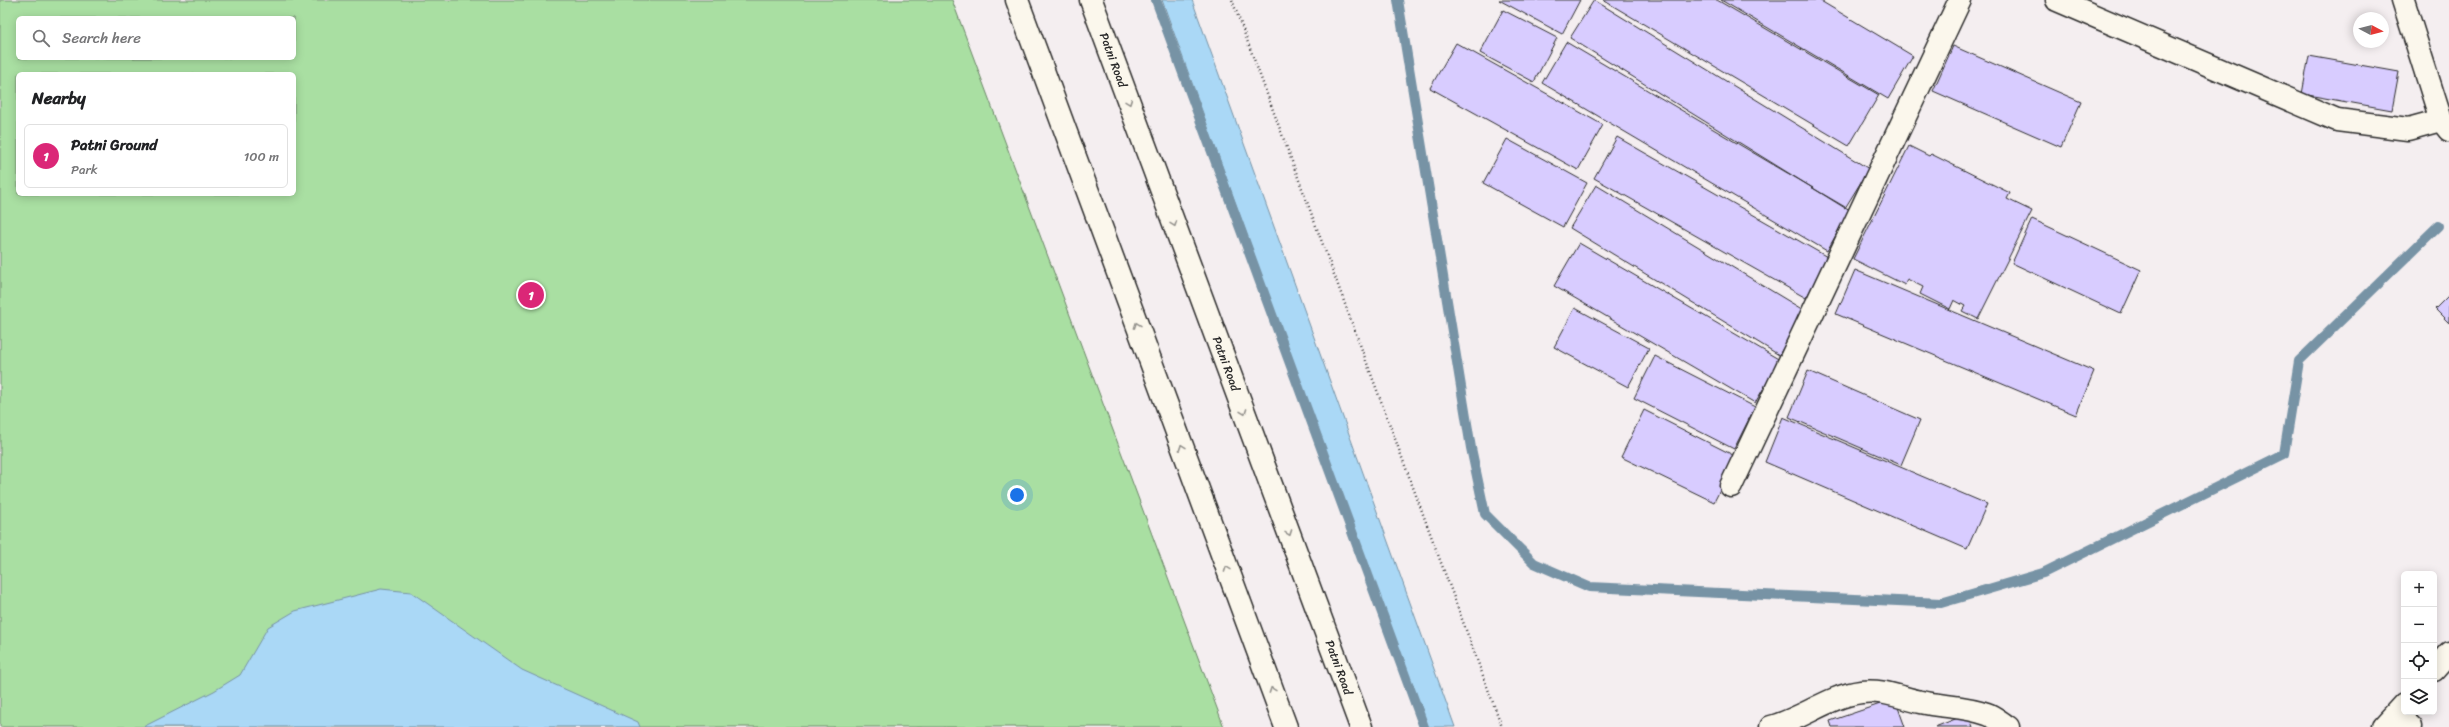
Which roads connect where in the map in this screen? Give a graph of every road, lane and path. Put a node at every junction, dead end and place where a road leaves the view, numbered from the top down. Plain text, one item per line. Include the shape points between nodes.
1 (1016, 0) edge
2 (1091, 0) edge
3 (1232, 0) edge
4 (1960, 0) edge
5 (2056, 0) edge
6 (2403, 0) edge
7 (2445, 125) edge
8 (1731, 486) dead end
9 (2449, 654) edge
10 (2437, 667) edge
11 (1785, 725) edge
12 (1286, 727) edge
13 (1361, 727) edge
14 (1502, 727) edge
15 (2008, 727) edge

12 -> 1 main road
2 -> 13 main road, Patni Road
3 - 14 path
4 - 8 main road
5 - 7 main road via 2337,120 2408,129
6 - 7 main road
9 - 10 main road
11 - 15 main road via 1831,701 1861,692 1889,692 1921,702 1968,708 1989,714

